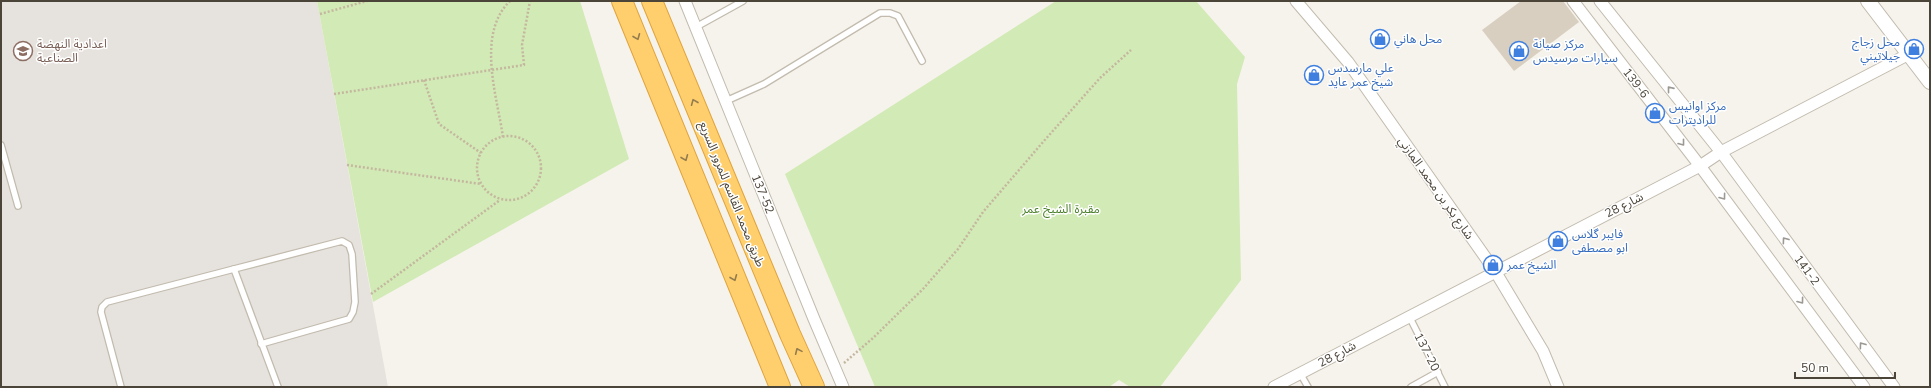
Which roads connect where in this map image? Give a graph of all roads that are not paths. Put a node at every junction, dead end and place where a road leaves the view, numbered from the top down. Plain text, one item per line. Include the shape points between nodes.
1 (622, 1) edge
2 (652, 1) edge
3 (685, 1) edge
4 (743, 1) edge
5 (1296, 1) edge
6 (1573, 1) edge
7 (1600, 1) edge
8 (1868, 1) edge
9 (696, 27) junction
10 (1909, 54) junction
11 (922, 60) dead end
12 (1930, 82) edge
13 (726, 101) junction
14 (1, 145) edge
15 (1721, 152) junction
16 (1700, 166) junction
17 (18, 206) dead end
18 (234, 269) junction
19 (1495, 272) junction
20 (1409, 316) junction
21 (261, 344) junction
22 (1438, 372) junction
23 (1300, 373) junction
24 (1282, 385) edge
25 (121, 387) edge
26 (278, 387) edge
27 (780, 387) edge
28 (814, 387) edge
29 (844, 387) edge
30 (1308, 387) edge
31 (1411, 387) edge
32 (1445, 387) edge
33 (1558, 387) edge
34 (1864, 387) edge
35 (1894, 387) edge

1 -> 27 highway
28 -> 2 highway, طريق محمد القاسم للمرور السريع via 786,327
3 - 9 street, 137-52
4 - 9 lane
5 - 19 street, شارع بكر بن محمد المازني via 1348,62
6 -> 16 street, 139-6
15 -> 7 street, 139-6
8 - 10 street
9 - 13 street, 137-52
10 - 12 street
10 - 15 street, شارع 28
11 - 13 lane via 898,16 880,13 764,84
13 - 29 street, 137-52
14 - 17 lane
15 - 16 street, شارع 28
35 -> 15 street, 141-2
16 - 19 street, شارع 28
16 -> 34 street, 141-2
18 - 21 lane
18 - 21 lane via 342,241 349,245 352,254 355,302 349,319
18 - 25 lane via 107,302 102,307 101,312
19 - 20 street, شارع 28
19 - 33 street, شارع بكر بن محمد المازني via 1542,351
20 - 22 lane, 137-20
20 - 23 street, شارع 28
21 - 26 lane
22 - 31 lane
22 - 32 lane, 137-20
23 - 24 street, شارع 28
23 - 30 lane

